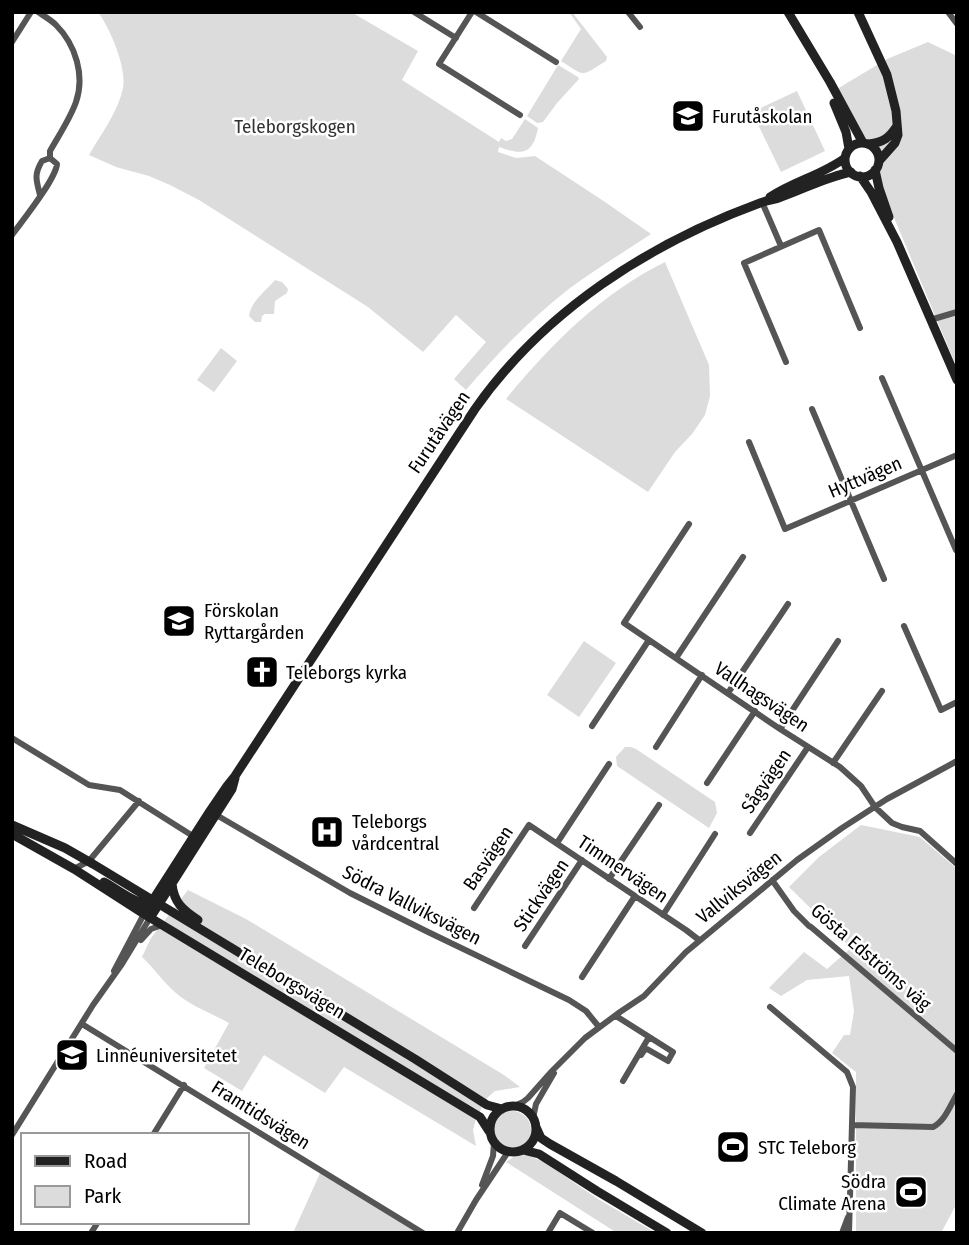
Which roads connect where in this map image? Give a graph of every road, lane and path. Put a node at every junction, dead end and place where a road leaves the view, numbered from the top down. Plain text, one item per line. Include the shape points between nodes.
1 (31, 12) edge
2 (38, 12) edge
3 (414, 12) edge
4 (474, 12) edge
5 (628, 12) edge
6 (788, 12) edge
7 (859, 12) edge
8 (948, 12) edge
9 (957, 24) edge
10 (640, 27) dead end
11 (456, 38) junction
12 (12, 42) edge
13 (556, 62) dead end
14 (817, 62) junction
15 (520, 115) dead end
16 (897, 126) junction
17 (866, 144) junction
18 (847, 154) junction
19 (50, 158) junction
20 (877, 165) junction
21 (856, 174) junction
22 (40, 195) junction
23 (762, 202) junction
24 (12, 235) edge
25 (897, 242) junction
26 (781, 246) junction
27 (957, 312) edge
28 (930, 320) junction
29 (860, 328) dead end
30 (786, 362) dead end
31 (882, 378) dead end
32 (956, 380) edge
33 (811, 409) dead end
34 (749, 442) dead end
35 (957, 455) edge
36 (920, 471) junction
37 (850, 500) junction
38 (689, 524) dead end
39 (956, 550) edge
40 (743, 558) dead end
41 (884, 579) dead end
42 (788, 604) dead end
43 (904, 626) dead end
44 (649, 640) junction
45 (838, 641) dead end
46 (676, 658) junction
47 (702, 675) junction
48 (882, 691) dead end
49 (728, 693) junction
50 (957, 702) edge
51 (755, 712) junction
52 (593, 726) dead end
53 (780, 729) junction
54 (12, 738) edge
55 (656, 747) dead end
56 (808, 747) junction
57 (957, 761) edge
58 (834, 763) junction
59 (609, 764) dead end
60 (707, 783) dead end
61 (139, 801) junction
62 (659, 805) dead end
63 (875, 807) junction
64 (213, 813) junction
65 (12, 825) edge
66 (529, 825) joint
67 (750, 833) dead end
68 (12, 834) edge
69 (715, 834) dead end
70 (196, 839) junction
71 (557, 843) junction
72 (582, 860) junction
73 (89, 861) junction
74 (957, 863) edge
75 (74, 869) junction
76 (609, 879) junction
77 (772, 880) junction
78 (172, 884) junction
79 (635, 896) junction
80 (154, 903) junction
81 (474, 908) dead end
82 (663, 915) junction
83 (147, 916) junction
84 (162, 925) junction
85 (208, 932) junction
86 (699, 940) junction
87 (525, 946) dead end
88 (130, 951) junction
89 (582, 977) dead end
90 (111, 978) junction
91 (770, 1007) dead end
92 (615, 1016) junction
93 (82, 1024) junction
94 (599, 1027) junction
95 (649, 1037) junction
96 (957, 1051) edge
97 (641, 1055) dead end
98 (560, 1064) junction
99 (623, 1081) dead end
100 (184, 1085) junction
101 (957, 1094) edge
102 (514, 1106) junction
103 (502, 1109) junction
104 (534, 1122) junction
105 (852, 1125) junction
106 (489, 1130) junction
107 (154, 1133) edge
108 (12, 1135) edge
109 (494, 1143) junction
110 (523, 1150) junction
111 (509, 1152) junction
112 (476, 1200) junction
113 (850, 1212) junction
114 (423, 1233) edge
115 (457, 1233) edge
116 (548, 1233) edge
117 (593, 1233) edge
118 (667, 1233) edge
119 (702, 1233) edge
120 (842, 1233) edge
121 (849, 1233) edge

1 - 12 street
2 - 19 street via 64,35 79,72 77,100
3 - 11 street
4 - 11 street
4 - 13 street
5 - 10 street
6 - 14 street
7 - 16 street via 887,75
8 - 9 street
11 - 15 street via 439,64
14 - 17 street
14 - 18 street via 846,132
16 - 17 street via 883,142
16 - 20 street via 895,143
17 - 18 street via 854,145
17 - 20 street via 877,151
18 - 21 street via 846,164
18 - 23 street, Furutåvägen via 824,172
19 - 22 street via 57,164 56,170
19 - 22 street via 41,161 36,170
20 - 21 street via 870,174
20 - 25 street via 879,188
21 - 23 street, Furutåvägen via 838,175
21 - 25 street via 871,192
22 - 24 street
23 - 26 street
23 - 64 street, Furutåvägen via 633,263 556,321 505,371 475,410
25 - 28 street
26 - 29 street via 819,230
26 - 30 street via 744,263
27 - 28 street
28 - 32 street
31 - 36 street
33 - 37 street
34 - 37 street, Hyttvägen via 785,529
35 - 36 street, Hyttvägen
36 - 37 street, Hyttvägen
36 - 39 street
37 - 41 street
38 - 44 street, Vallhagsvägen via 624,623
40 - 46 street
42 - 49 street
43 - 50 street via 940,710
44 - 46 street, Vallhagsvägen
44 - 52 street
45 - 53 street
46 - 47 street, Vallhagsvägen
47 - 49 street, Vallhagsvägen
47 - 55 street
48 - 58 street
49 - 51 street, Vallhagsvägen
51 - 53 street, Vallhagsvägen
51 - 60 street
53 - 56 street, Vallhagsvägen
54 - 61 street via 89,785 120,790
56 - 58 street, Vallhagsvägen
56 - 67 street, Sågvägen
57 - 63 street, Vallviksvägen
58 - 63 street, Vallhagsvägen via 861,786
59 - 71 street
61 - 70 street
61 - 73 street
62 - 76 street
63 - 74 street, Vallhagsvägen via 892,823 920,831
63 - 77 street, Vallviksvägen
64 - 70 street, Furutåvägen
64 - 94 street, Södra Vallviksvägen via 350,893 570,1001
65 - 73 street, Teleborgsvägen
66 - 71 street, Timmervägen
66 - 81 street, Basvägen
68 - 75 street, Teleborgsvägen
69 - 82 street
70 - 78 street, Furutåvägen
70 - 80 street, Furutåvägen
71 - 72 street, Timmervägen
72 - 76 street, Timmervägen
72 - 87 street, Stickvägen
73 - 75 street
73 - 80 street, Teleborgsvägen
75 - 80 street, Teleborgsvägen via 140,903
75 - 83 street, Teleborgsvägen
76 - 79 street, Timmervägen
77 - 86 street, Vallviksvägen
77 - 96 street, Gösta Edströms väg via 809,926
78 - 80 street, Furutåvägen
78 - 85 street via 179,906
79 - 82 street, Timmervägen
79 - 89 street
80 - 83 street, Furutåvägen
80 - 85 street, Teleborgsvägen
82 - 86 street, Timmervägen
83 - 84 street, Teleborgsvägen
83 - 88 street
83 - 90 street
84 - 88 street via 148,931
84 - 106 street, Teleborgsvägen via 480,1117
85 - 103 street, Teleborgsvägen via 487,1105
86 - 92 street, Vallviksvägen via 644,996
88 - 90 street
90 - 93 street
91 - 105 street via 847,1072 853,1087
92 - 94 street, Vallviksvägen
92 - 95 street
93 - 100 street, Framtidsvägen
93 - 108 street
94 - 98 street, Vallviksvägen
95 - 97 street via 673,1052 668,1061 647,1049
95 - 99 street
98 - 102 street, Vallviksvägen via 528,1098
98 - 104 street, Vallviksvägen via 542,1092
100 - 107 street
100 - 114 street, Framtidsvägen
101 - 105 street via 933,1127
102 - 103 street
102 - 104 street via 525,1110
103 - 106 street via 492,1118
104 - 110 street via 533,1140
104 - 119 street via 541,1138 550,1144
105 - 113 street
106 - 109 street
109 - 111 street
109 - 112 street
110 - 111 street
110 - 118 street via 539,1154
111 - 112 street
112 - 115 street
113 - 120 street
113 - 121 street
116 - 117 street via 560,1213

